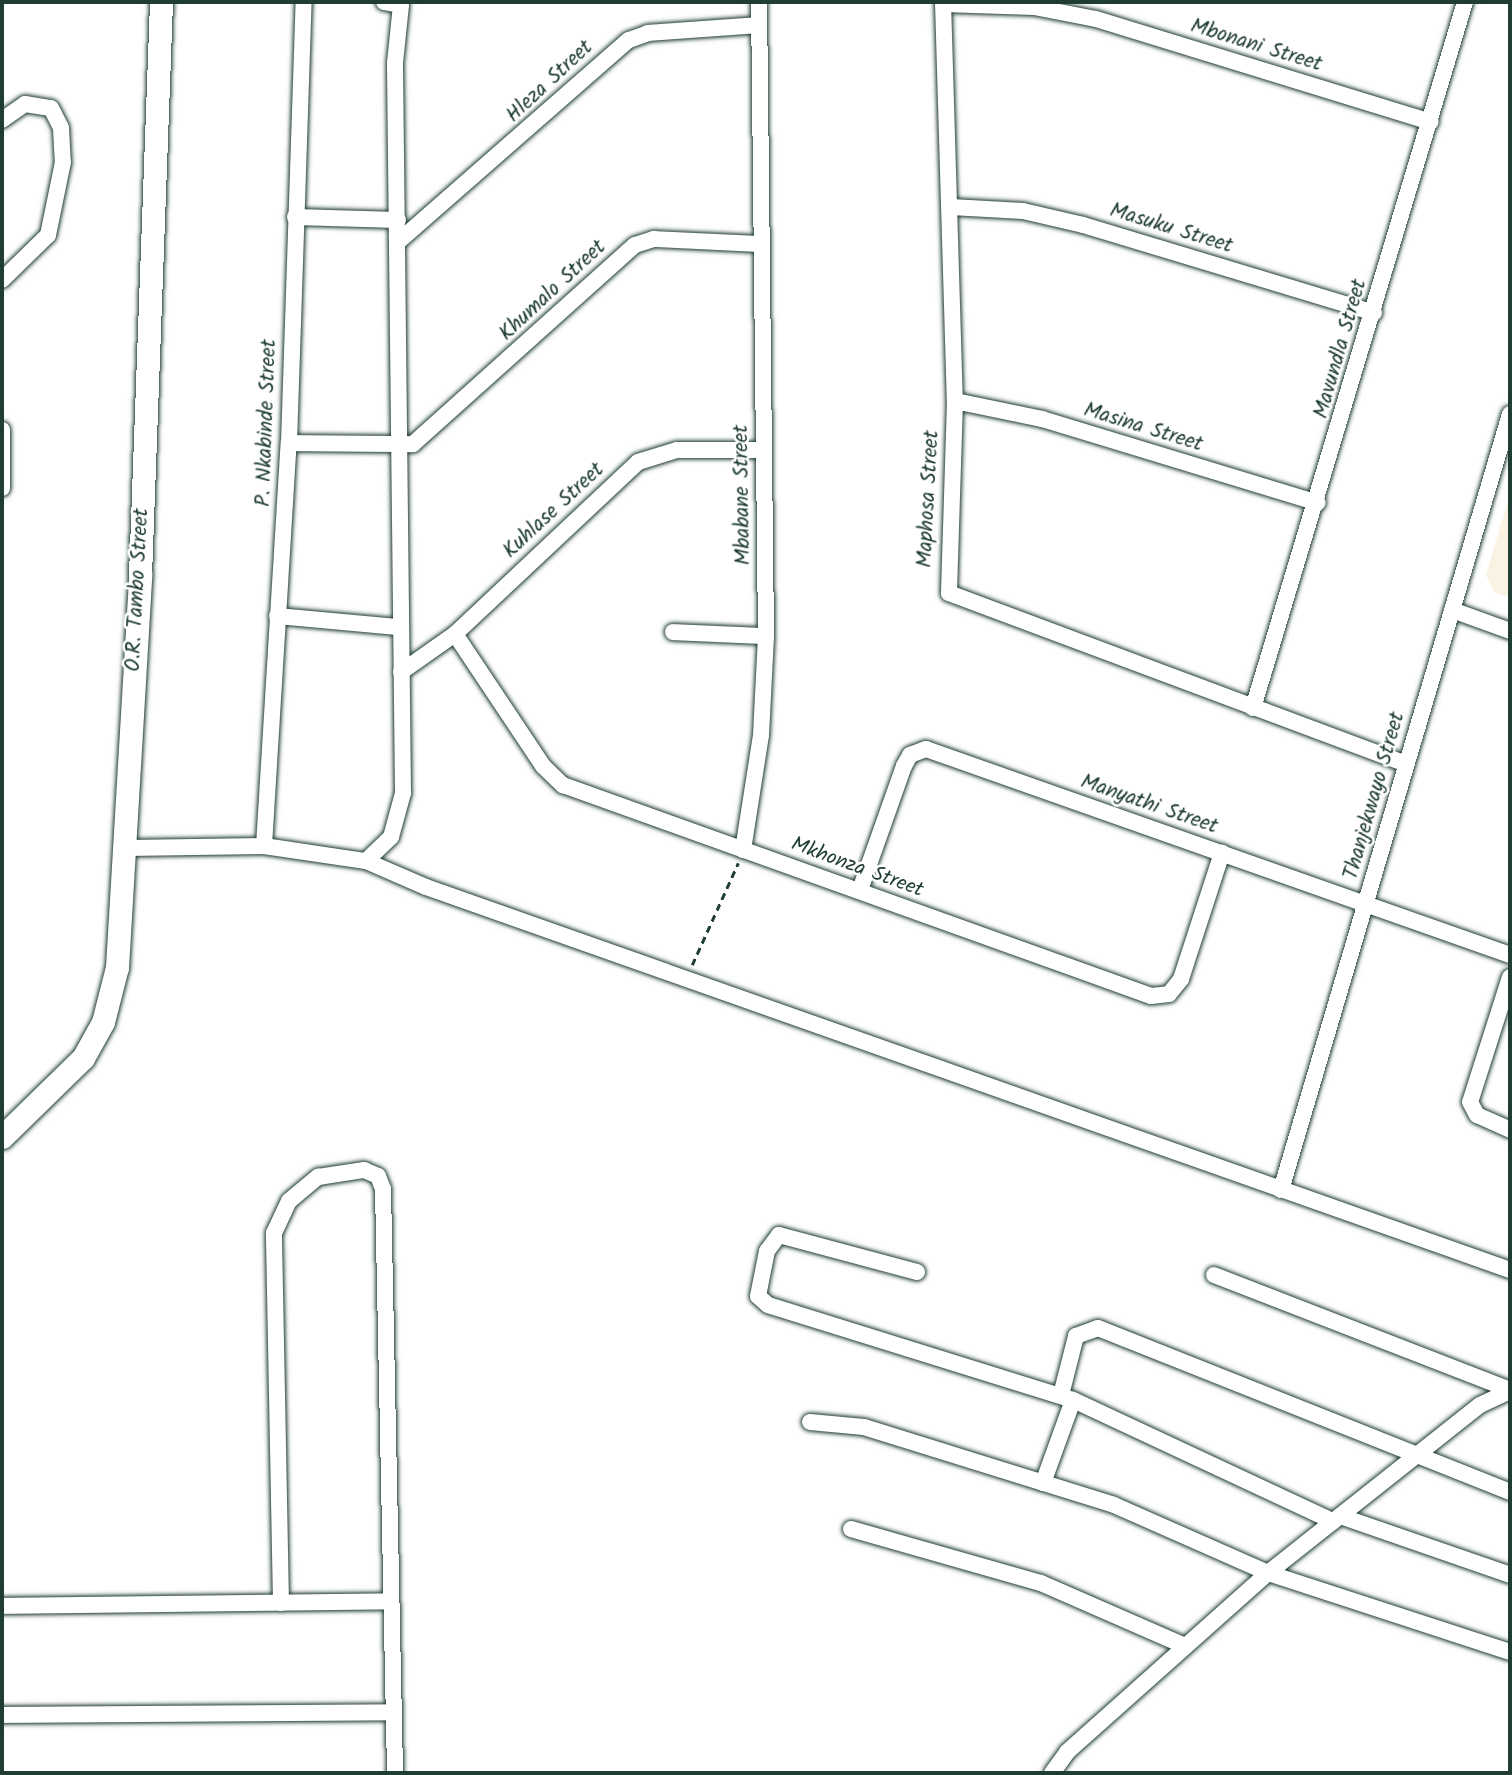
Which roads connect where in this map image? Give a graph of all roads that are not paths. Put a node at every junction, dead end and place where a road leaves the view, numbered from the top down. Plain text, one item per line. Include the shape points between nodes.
1 (160, 2) edge
2 (304, 2) edge
3 (384, 2) edge
4 (759, 2) edge
5 (1465, 2) edge
6 (403, 3) edge
7 (943, 3) edge
8 (759, 25) junction
9 (2, 120) edge
10 (1430, 122) junction
11 (951, 207) junction
12 (295, 217) junction
13 (398, 220) junction
14 (399, 241) junction
15 (762, 244) junction
16 (2, 280) edge
17 (1374, 313) junction
18 (955, 401) junction
19 (1510, 414) edge
20 (2, 430) edge
21 (289, 443) junction
22 (400, 449) junction
23 (763, 450) junction
24 (2, 488) edge
25 (1318, 503) junction
26 (1452, 610) junction
27 (277, 615) junction
28 (398, 626) junction
29 (1510, 631) edge
30 (673, 632) dead end
31 (455, 634) junction
32 (766, 636) junction
33 (401, 672) junction
34 (1253, 708) junction
35 (1406, 764) junction
36 (264, 846) junction
37 (126, 848) junction
38 (743, 850) junction
39 (1222, 853) junction
40 (366, 861) junction
41 (860, 890) junction
42 (1366, 905) junction
43 (1510, 956) edge
44 (1510, 977) edge
45 (1510, 1130) edge
46 (2, 1137) edge
47 (1281, 1190) junction
48 (1510, 1270) edge
49 (916, 1272) dead end
50 (1214, 1275) dead end
51 (1510, 1390) edge
52 (1067, 1397) junction
53 (810, 1422) dead end
54 (1420, 1454) junction
55 (1043, 1483) junction
56 (1510, 1492) edge
57 (1337, 1519) junction
58 (851, 1529) dead end
59 (1268, 1573) junction
60 (1510, 1575) edge
61 (390, 1601) junction
62 (281, 1602) junction
63 (2, 1606) edge
64 (1185, 1646) junction
65 (1510, 1652) edge
66 (393, 1712) junction
67 (2, 1715) edge
68 (395, 1773) edge
69 (1052, 1773) edge

1 - 37 street, O.R. Tambo Street
2 - 12 street, P. Nkabinde Street
3 - 6 street
4 - 8 street, Mbabane Street
5 - 10 street, Mavundla Street
6 - 13 street via 395,63
7 - 10 street, Mbonani Street via 1034,7 1096,19
7 - 11 street, Maphosa Street
8 - 14 street, Hleza Street via 629,40
8 - 15 street, Mbabane Street
9 - 16 street via 19,106 43,104 57,116 62,186 48,235
10 - 17 street, Mavundla Street
11 - 17 street, Masuku Street via 1060,219
11 - 18 street, Maphosa Street
12 - 13 street
12 - 21 street, P. Nkabinde Street
13 - 14 street
14 - 22 street
15 - 22 street, Khumalo Street via 654,239 635,245 434,431
15 - 23 street, Mbabane Street
17 - 25 street, Mavundla Street
18 - 25 street, Masina Street via 1042,419
18 - 34 street, Maphosa Street via 946,575 953,598
19 - 26 street, Thanjekwayo Street
20 - 24 street
21 - 22 street
21 - 27 street, P. Nkabinde Street
22 - 28 street
23 - 31 street, Kuhlase Street via 665,451 638,463
23 - 32 street, Mbabane Street
25 - 34 street, Mavundla Street
26 - 29 street
26 - 35 street, Thanjekwayo Street
27 - 28 street
27 - 36 street, P. Nkabinde Street
28 - 33 street
30 - 32 street
31 - 33 street, Kuhlase Street
31 - 38 street, Mkhonza Street via 558,781
32 - 38 street, Mbabane Street via 759,748
33 - 40 street via 402,808 391,837
34 - 35 street, Maphosa Street
35 - 42 street, Thanjekwayo Street
36 - 37 street
36 - 40 street
37 - 46 street, O.R. Tambo Street via 117,967 103,1022 70,1075
38 - 41 street, Mkhonza Street
39 - 41 street, Manyathi Street via 926,749 904,766
39 - 41 street, Mkhonza Street via 1184,972 1173,991 1158,997
39 - 42 street, Manyathi Street
40 - 47 street via 436,891 687,975
42 - 43 street, Manyathi Street
42 - 47 street, Thanjekwayo Street
44 - 45 street via 1470,1102 1477,1115
47 - 48 street
49 - 52 street via 779,1235 767,1251 758,1296 768,1305
50 - 51 street
51 - 54 street via 1480,1405
52 - 54 street via 1076,1336 1098,1328
52 - 55 street
52 - 57 street
53 - 55 street via 864,1427
54 - 56 street
54 - 57 street
55 - 59 street via 1139,1514
57 - 59 street
57 - 60 street
58 - 64 street via 1041,1583
59 - 64 street
59 - 65 street
61 - 62 street
61 - 62 street via 383,1189 375,1173 340,1170 318,1177 289,1201 274,1233
61 - 66 street
62 - 63 street
64 - 69 street via 1067,1752
66 - 67 street
66 - 68 street

